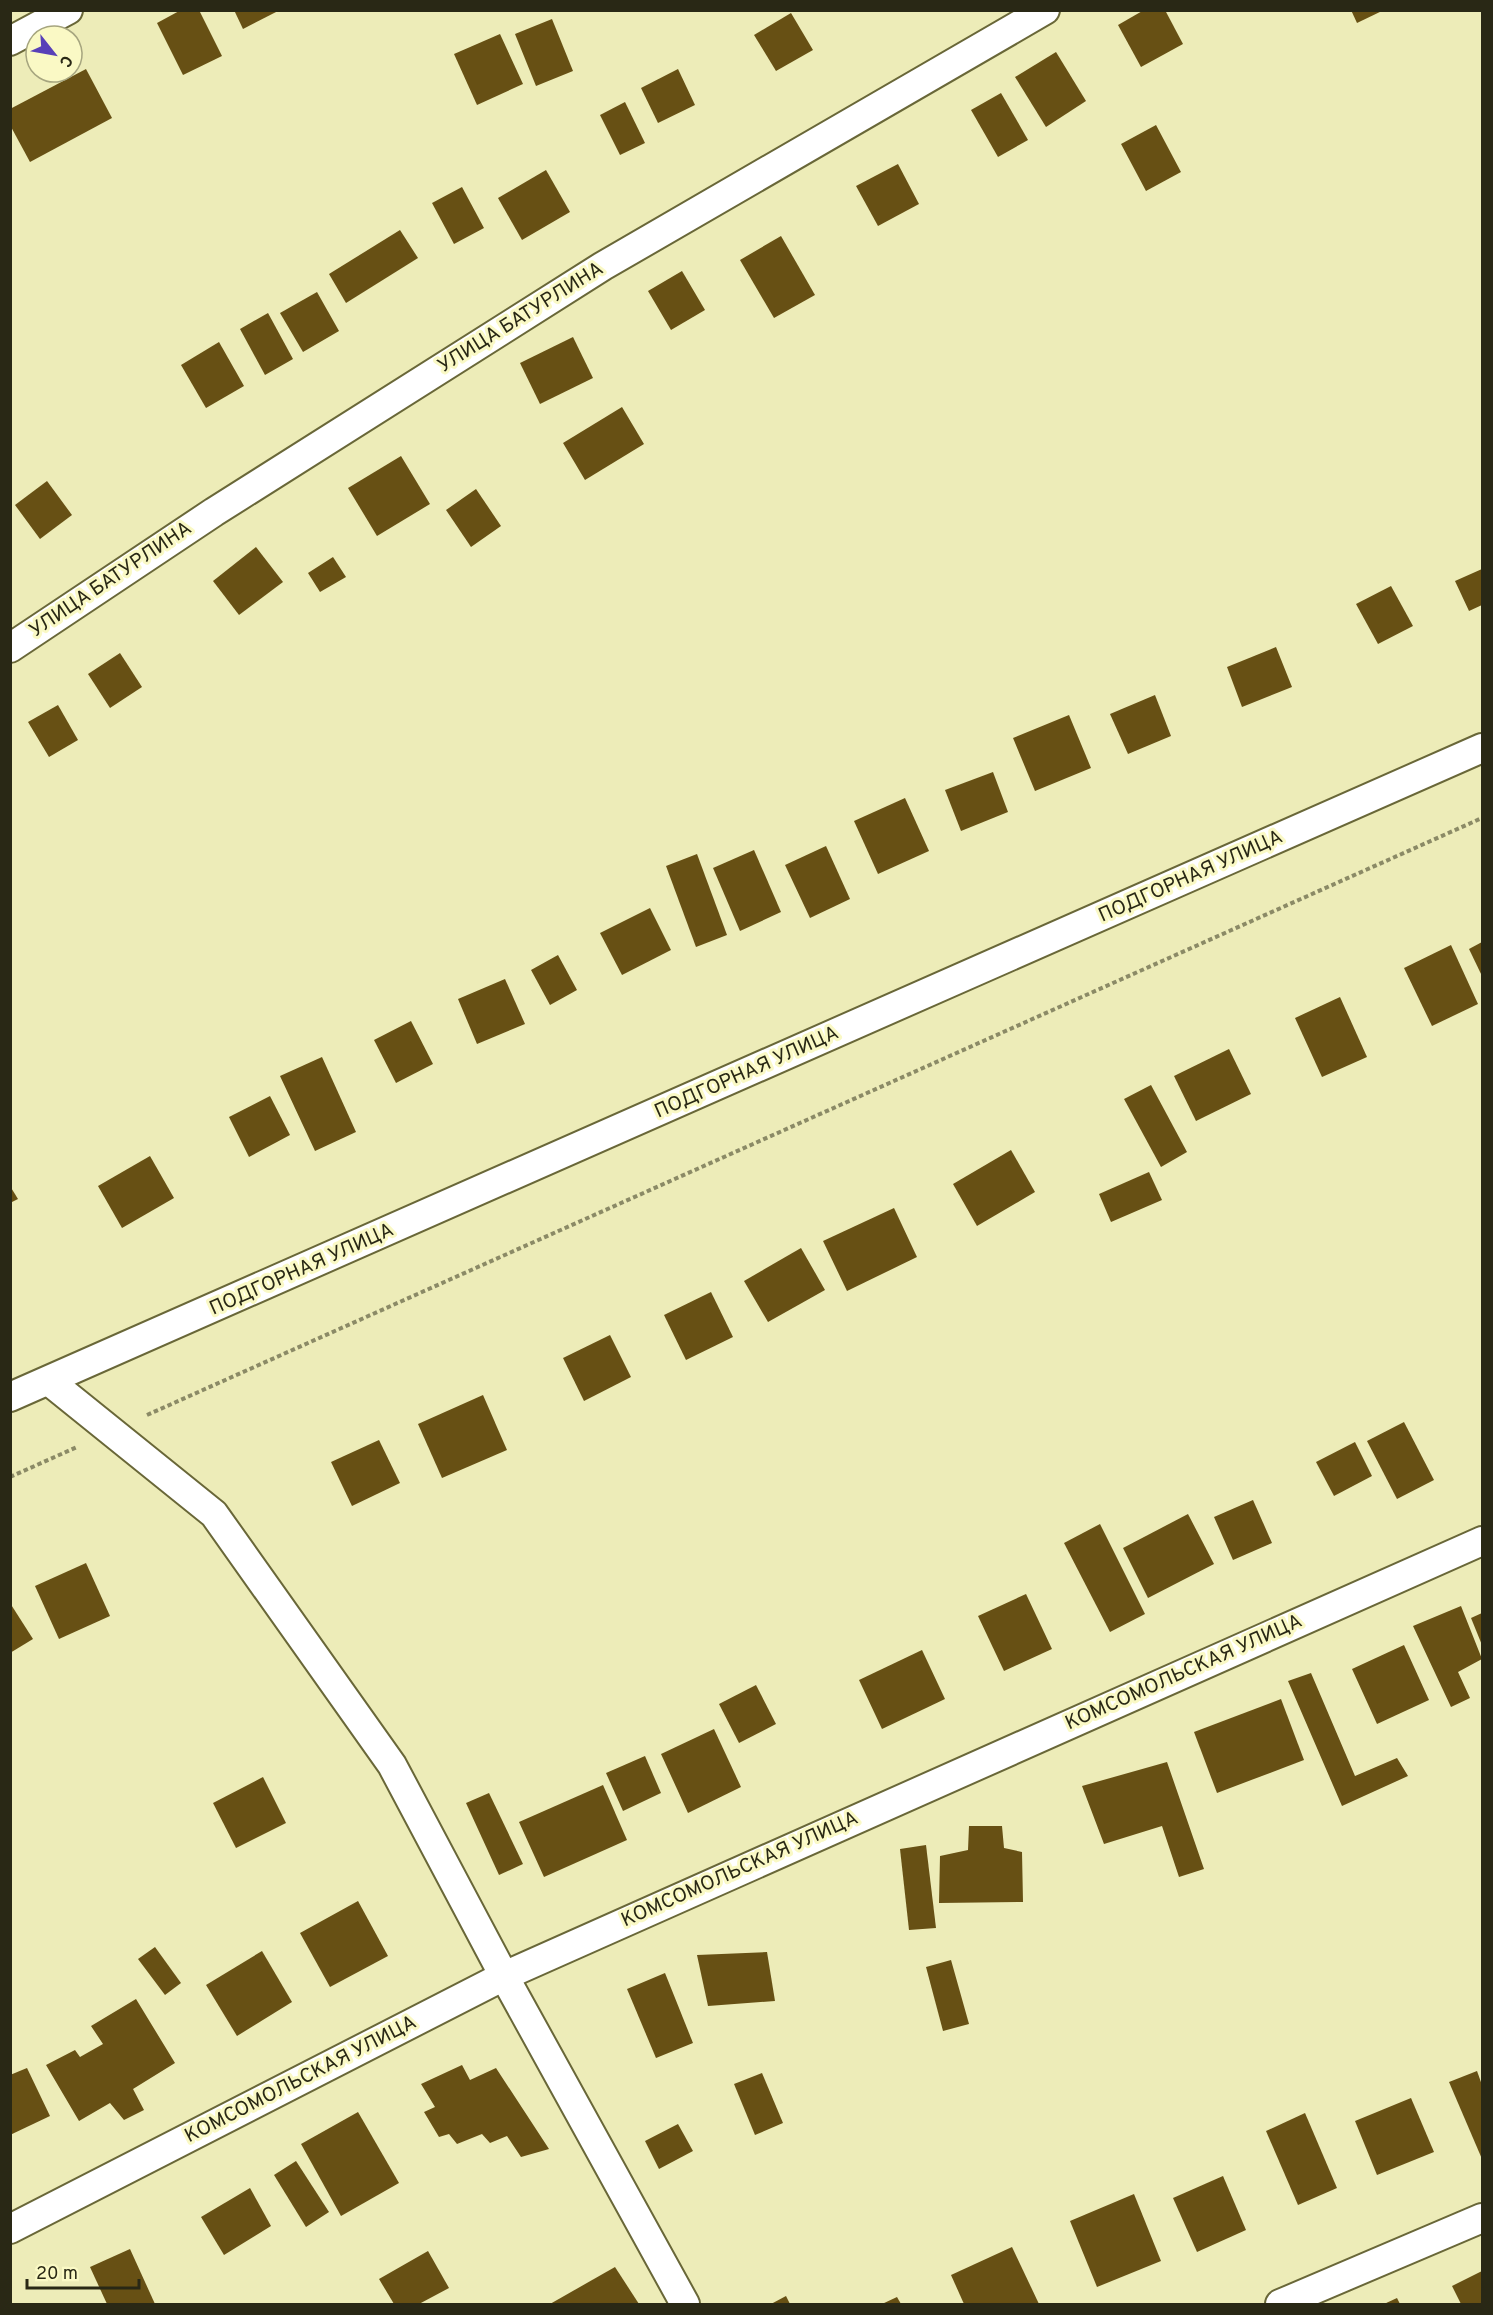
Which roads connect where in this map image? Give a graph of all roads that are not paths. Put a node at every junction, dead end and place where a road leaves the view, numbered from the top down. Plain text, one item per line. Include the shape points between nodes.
1 (68, 10) edge
2 (1045, 10) edge
3 (10, 41) edge
4 (10, 648) edge
5 (1482, 748) edge
6 (50, 1382) junction
7 (10, 1397) edge
8 (1482, 1541) edge
9 (504, 1976) junction
10 (1482, 2218) edge
11 (10, 2229) edge
12 (685, 2304) edge
13 (1280, 2304) edge

1 - 3 street
2 - 4 street, УЛИЦА БАТУРЛИНА via 603,266 214,512
5 - 6 street, ПОДГОРНАЯ УЛИЦА
6 - 7 street, ПОДГОРНАЯ УЛИЦА
6 - 9 street via 214,1514 392,1766
8 - 9 street, КОМСОМОЛЬСКАЯ УЛИЦА
9 - 11 street, КОМСОМОЛЬСКАЯ УЛИЦА
9 - 12 street
10 - 13 street

